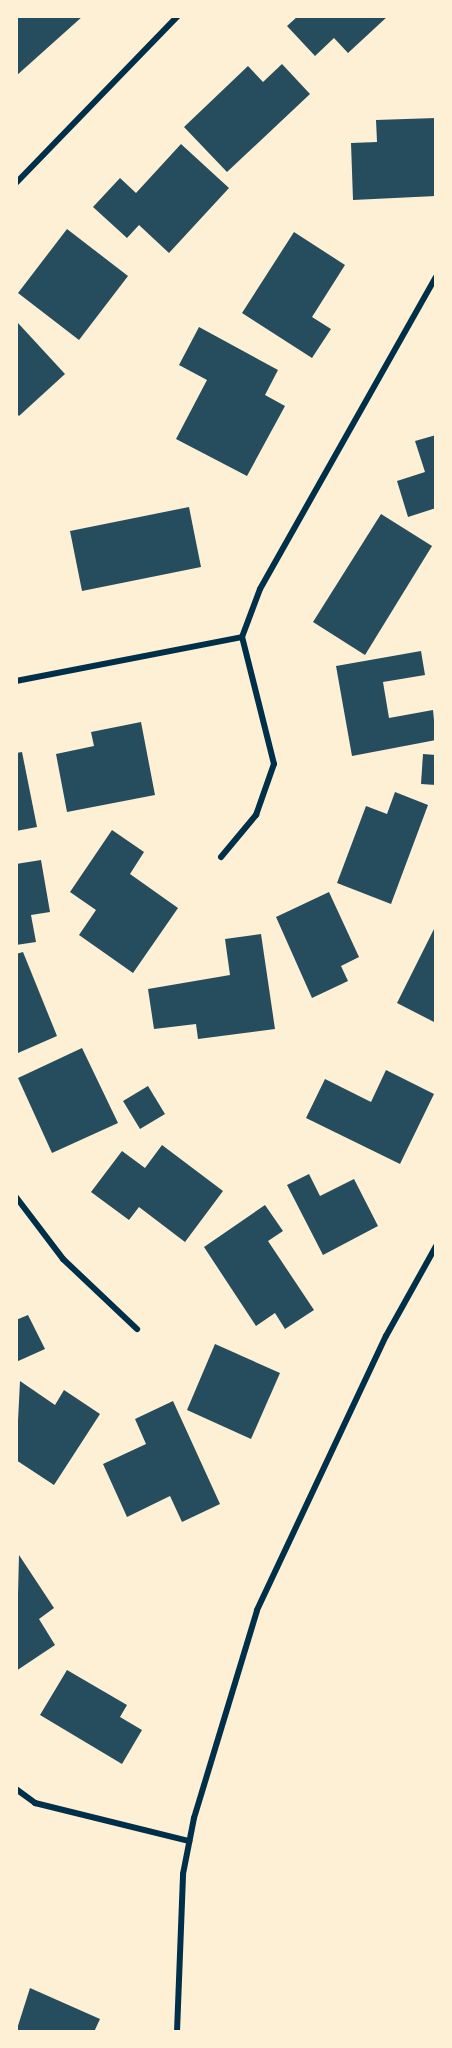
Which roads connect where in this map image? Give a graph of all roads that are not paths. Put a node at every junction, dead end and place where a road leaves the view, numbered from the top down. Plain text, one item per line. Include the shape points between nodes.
1 (178, 16) edge
2 (16, 183) edge
3 (435, 277) edge
4 (242, 637) junction
5 (16, 681) edge
6 (221, 857) dead end
7 (16, 1197) edge
8 (435, 1246) edge
9 (137, 1329) dead end
10 (16, 1789) edge
11 (189, 1841) junction
12 (177, 2031) edge

1 - 2 street
3 - 4 street via 260,589
4 - 5 street
4 - 6 street via 274,764 256,815
7 - 9 street via 63,1259
8 - 11 street via 386,1336 257,1610
10 - 11 street via 35,1803
11 - 12 street via 183,1874

